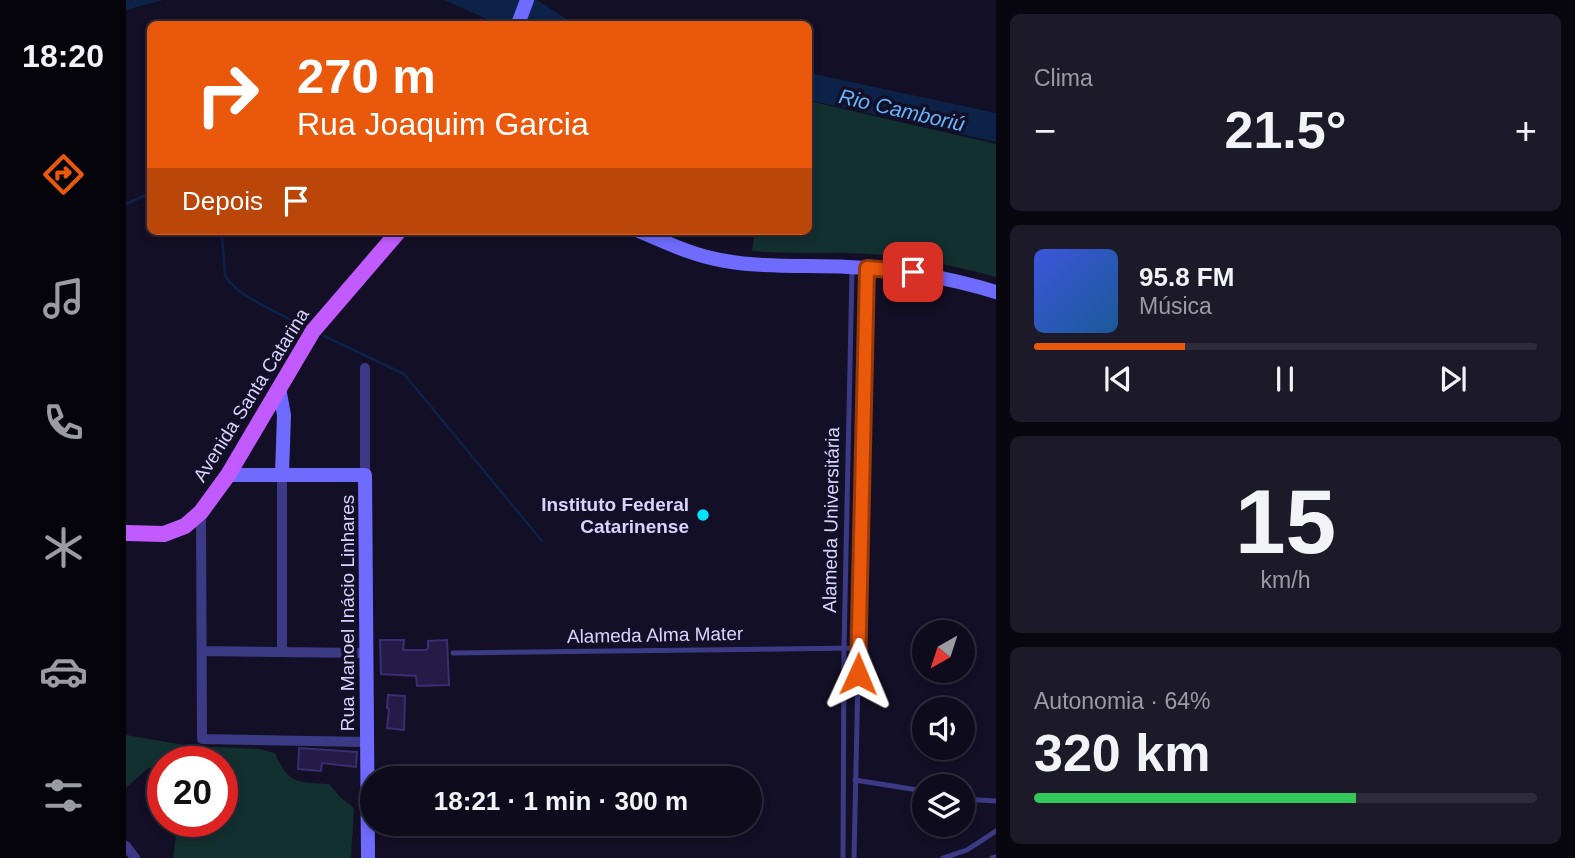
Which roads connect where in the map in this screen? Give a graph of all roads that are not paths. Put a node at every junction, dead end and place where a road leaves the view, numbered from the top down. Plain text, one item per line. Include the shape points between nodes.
1 (527, 0) edge
2 (519, 21) edge
3 (650, 235) edge
4 (396, 236) edge
5 (859, 268) junction
6 (996, 292) edge
7 (365, 368) dead end
8 (279, 388) junction
9 (282, 474) junction
10 (228, 475) junction
11 (365, 475) junction
12 (201, 512) junction
13 (126, 533) edge
14 (844, 648) junction
15 (859, 648) junction
16 (202, 651) junction
17 (282, 652) junction
18 (366, 653) junction
19 (453, 653) dead end
20 (367, 742) junction
21 (855, 780) junction
22 (912, 789) edge
23 (975, 800) edge
24 (996, 801) edge
25 (996, 831) edge
26 (126, 846) edge
27 (135, 858) edge
28 (368, 858) edge
29 (843, 858) edge
30 (854, 858) edge
31 (943, 858) edge

1 - 2 main road
3 - 5 main road via 718,260
4 - 8 main road, Avenida Santa Catarina via 313,331
5 - 6 main road via 933,275
5 - 14 lane, Alameda Universitária
5 - 15 lane, Alameda Universitária
7 - 11 street, Rua Manoel Inácio Linhares
8 - 9 main road via 284,415
8 - 10 main road, Avenida Santa Catarina
9 - 10 main road
9 - 11 main road
9 - 17 street
10 - 12 main road, Avenida Santa Catarina
11 - 18 main road, Rua Manoel Inácio Linhares
12 - 13 main road, Avenida Santa Catarina via 185,526 164,534
12 - 16 street
14 - 15 lane, Alameda Alma Mater
14 - 19 lane, Alameda Alma Mater
14 - 29 lane, Alameda Universitária
15 - 21 lane, Alameda Universitária
16 - 17 street
16 - 20 street via 202,739
17 - 18 street
18 - 20 main road, Rua Manoel Inácio Linhares
20 - 28 main road, Rua Manoel Inácio Linhares
21 - 22 lane
21 - 30 lane, Alameda Universitária
23 - 24 lane
25 - 31 lane via 967,850
26 - 27 street

